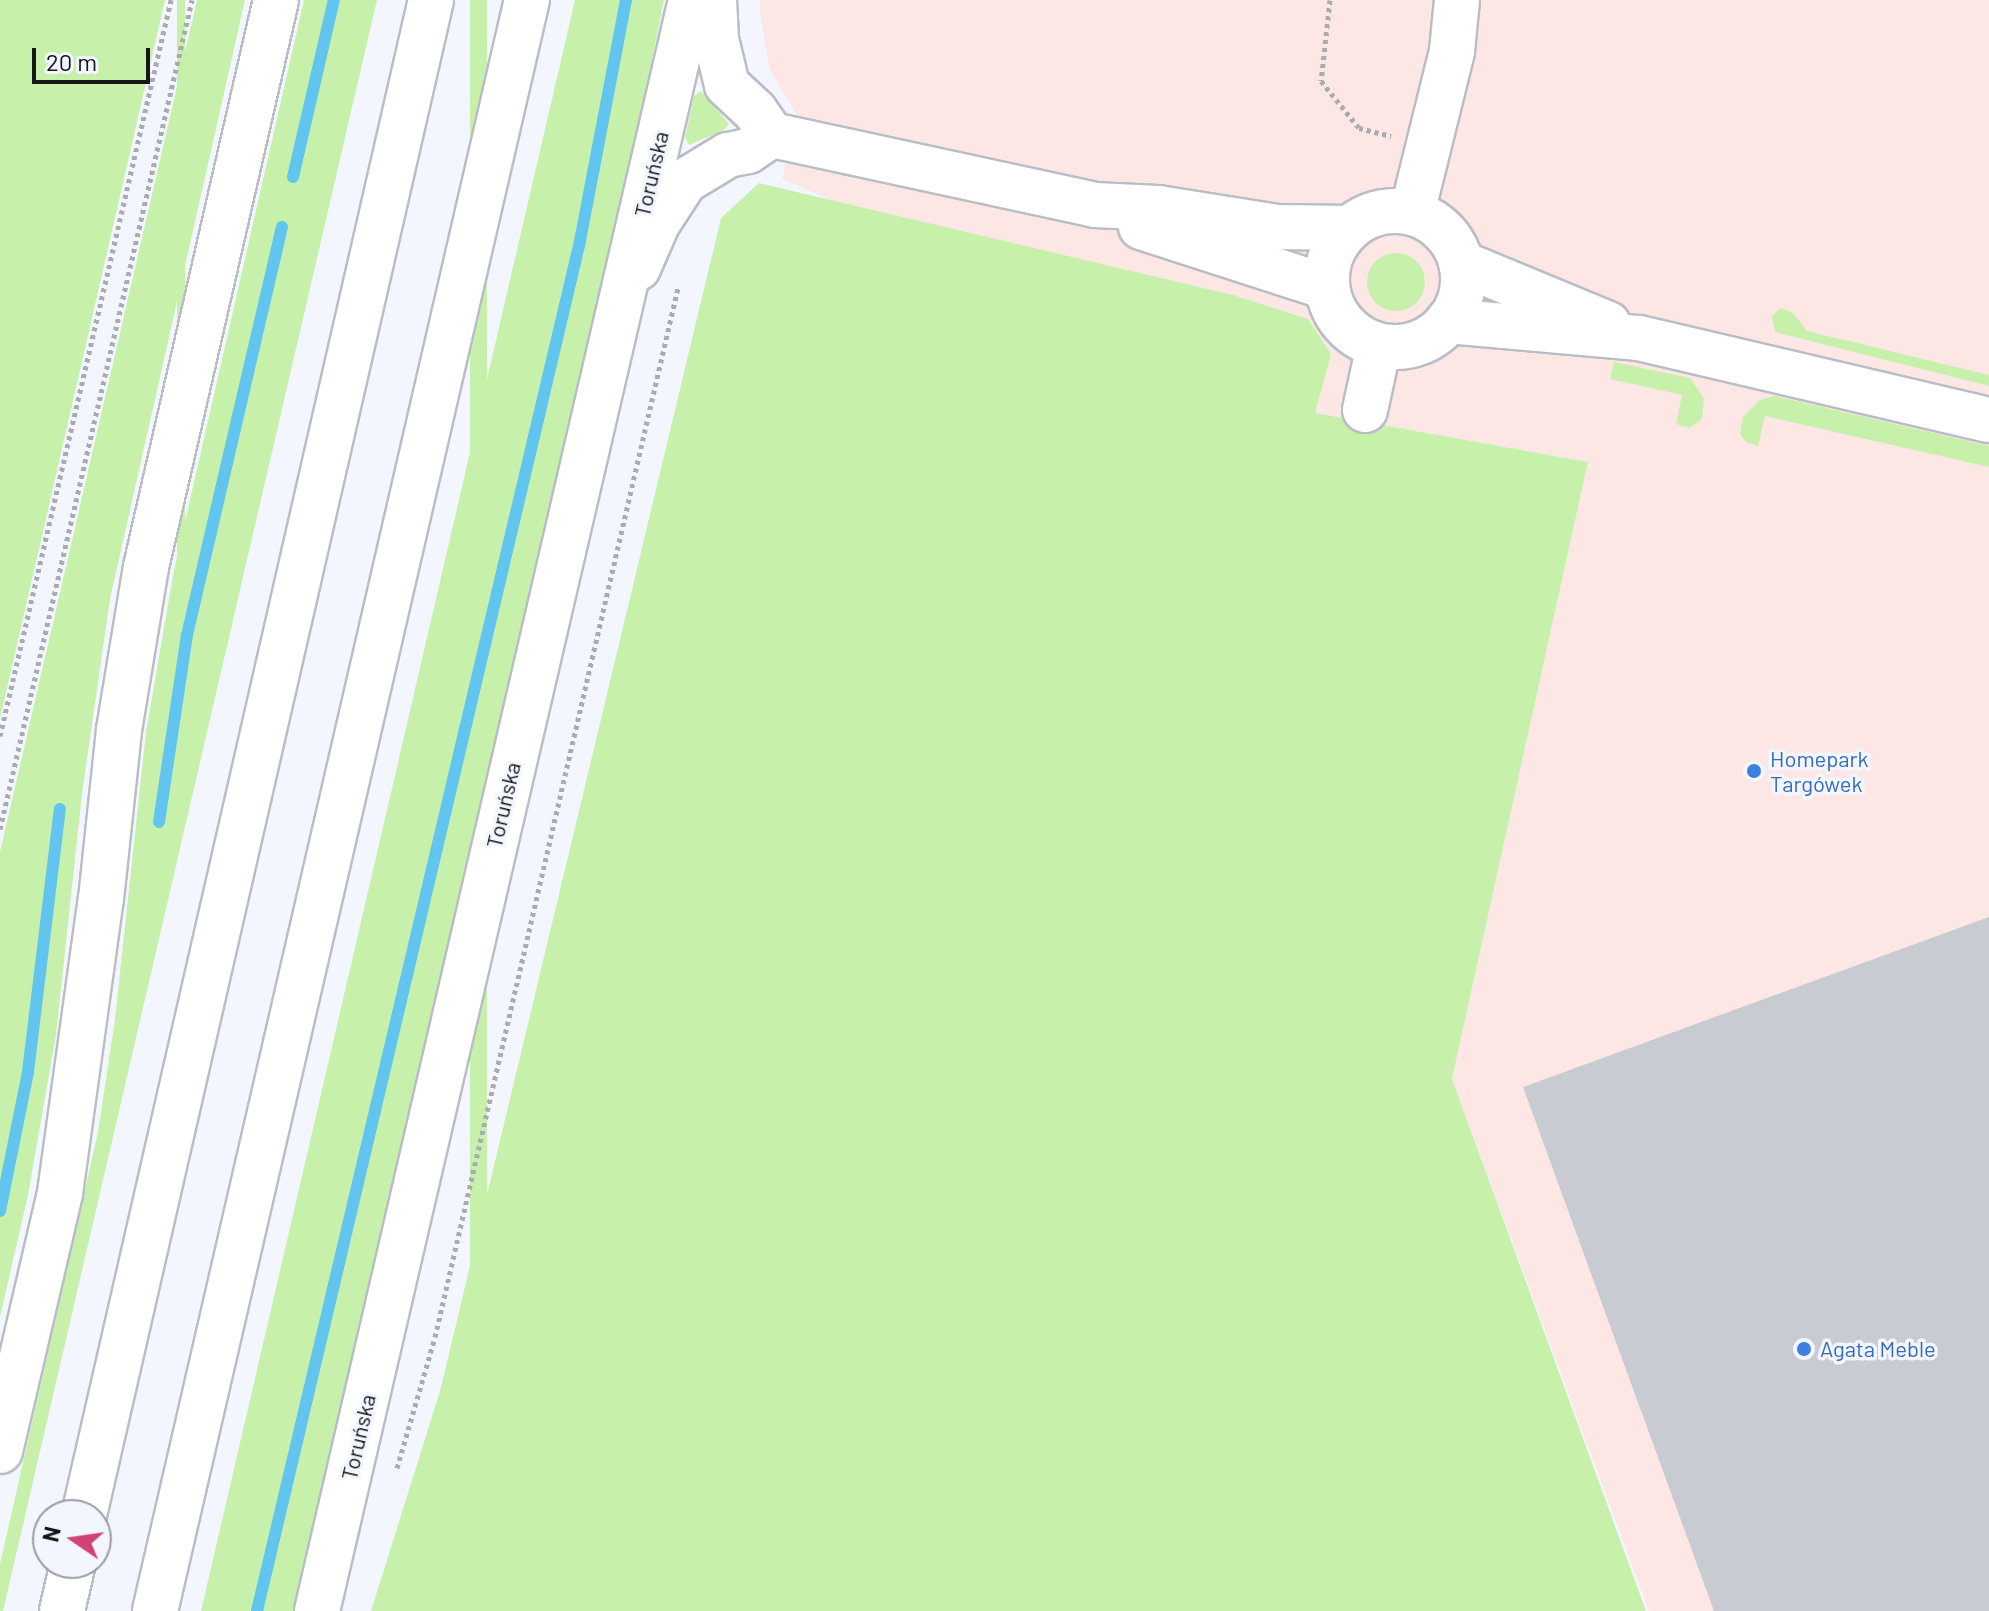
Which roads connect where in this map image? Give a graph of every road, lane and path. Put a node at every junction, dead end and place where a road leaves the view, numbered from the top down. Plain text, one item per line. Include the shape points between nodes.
1 (171, 0) edge
2 (192, 0) edge
3 (276, 0) edge
4 (431, 0) edge
5 (527, 0) edge
6 (691, 0) edge
7 (714, 0) edge
8 (1330, 0) edge
9 (1457, 0) edge
10 (772, 135) junction
11 (1401, 139) dead end
12 (1095, 205) junction
13 (1412, 213) junction
14 (1349, 228) junction
15 (1461, 263) junction
16 (681, 274) dead end
17 (1327, 287) junction
18 (620, 311) junction
19 (1448, 321) junction
20 (1639, 338) junction
21 (1379, 345) junction
22 (1365, 410) dead end
23 (1989, 420) edge
24 (0, 736) edge
25 (0, 829) edge
26 (0, 1451) edge
27 (395, 1476) dead end
28 (88, 1499) edge
29 (69, 1579) edge
30 (62, 1611) edge
31 (155, 1611) edge
32 (317, 1611) edge

1 - 24 path
2 - 25 path
3 - 26 main road via 146,567 119,730 60,1193
4 - 28 main road
5 - 31 main road
6 - 18 main road, Toruńska
7 - 10 main road via 727,85
8 - 11 path via 1321,81 1359,128
9 - 13 main road via 1452,51
10 - 12 main road
10 - 18 main road via 685,181 657,224
12 - 14 main road via 1158,208 1278,227
12 - 17 main road via 1147,230
13 - 14 main road via 1379,213
13 - 15 main road via 1440,228
14 - 17 main road via 1331,255
15 - 19 main road via 1461,294
15 - 20 main road
16 - 27 path via 435,1337
17 - 21 main road via 1344,324
18 - 32 main road, Toruńska
19 - 20 main road
19 - 21 main road via 1412,345
20 - 23 main road
21 - 22 main road
29 - 30 main road

